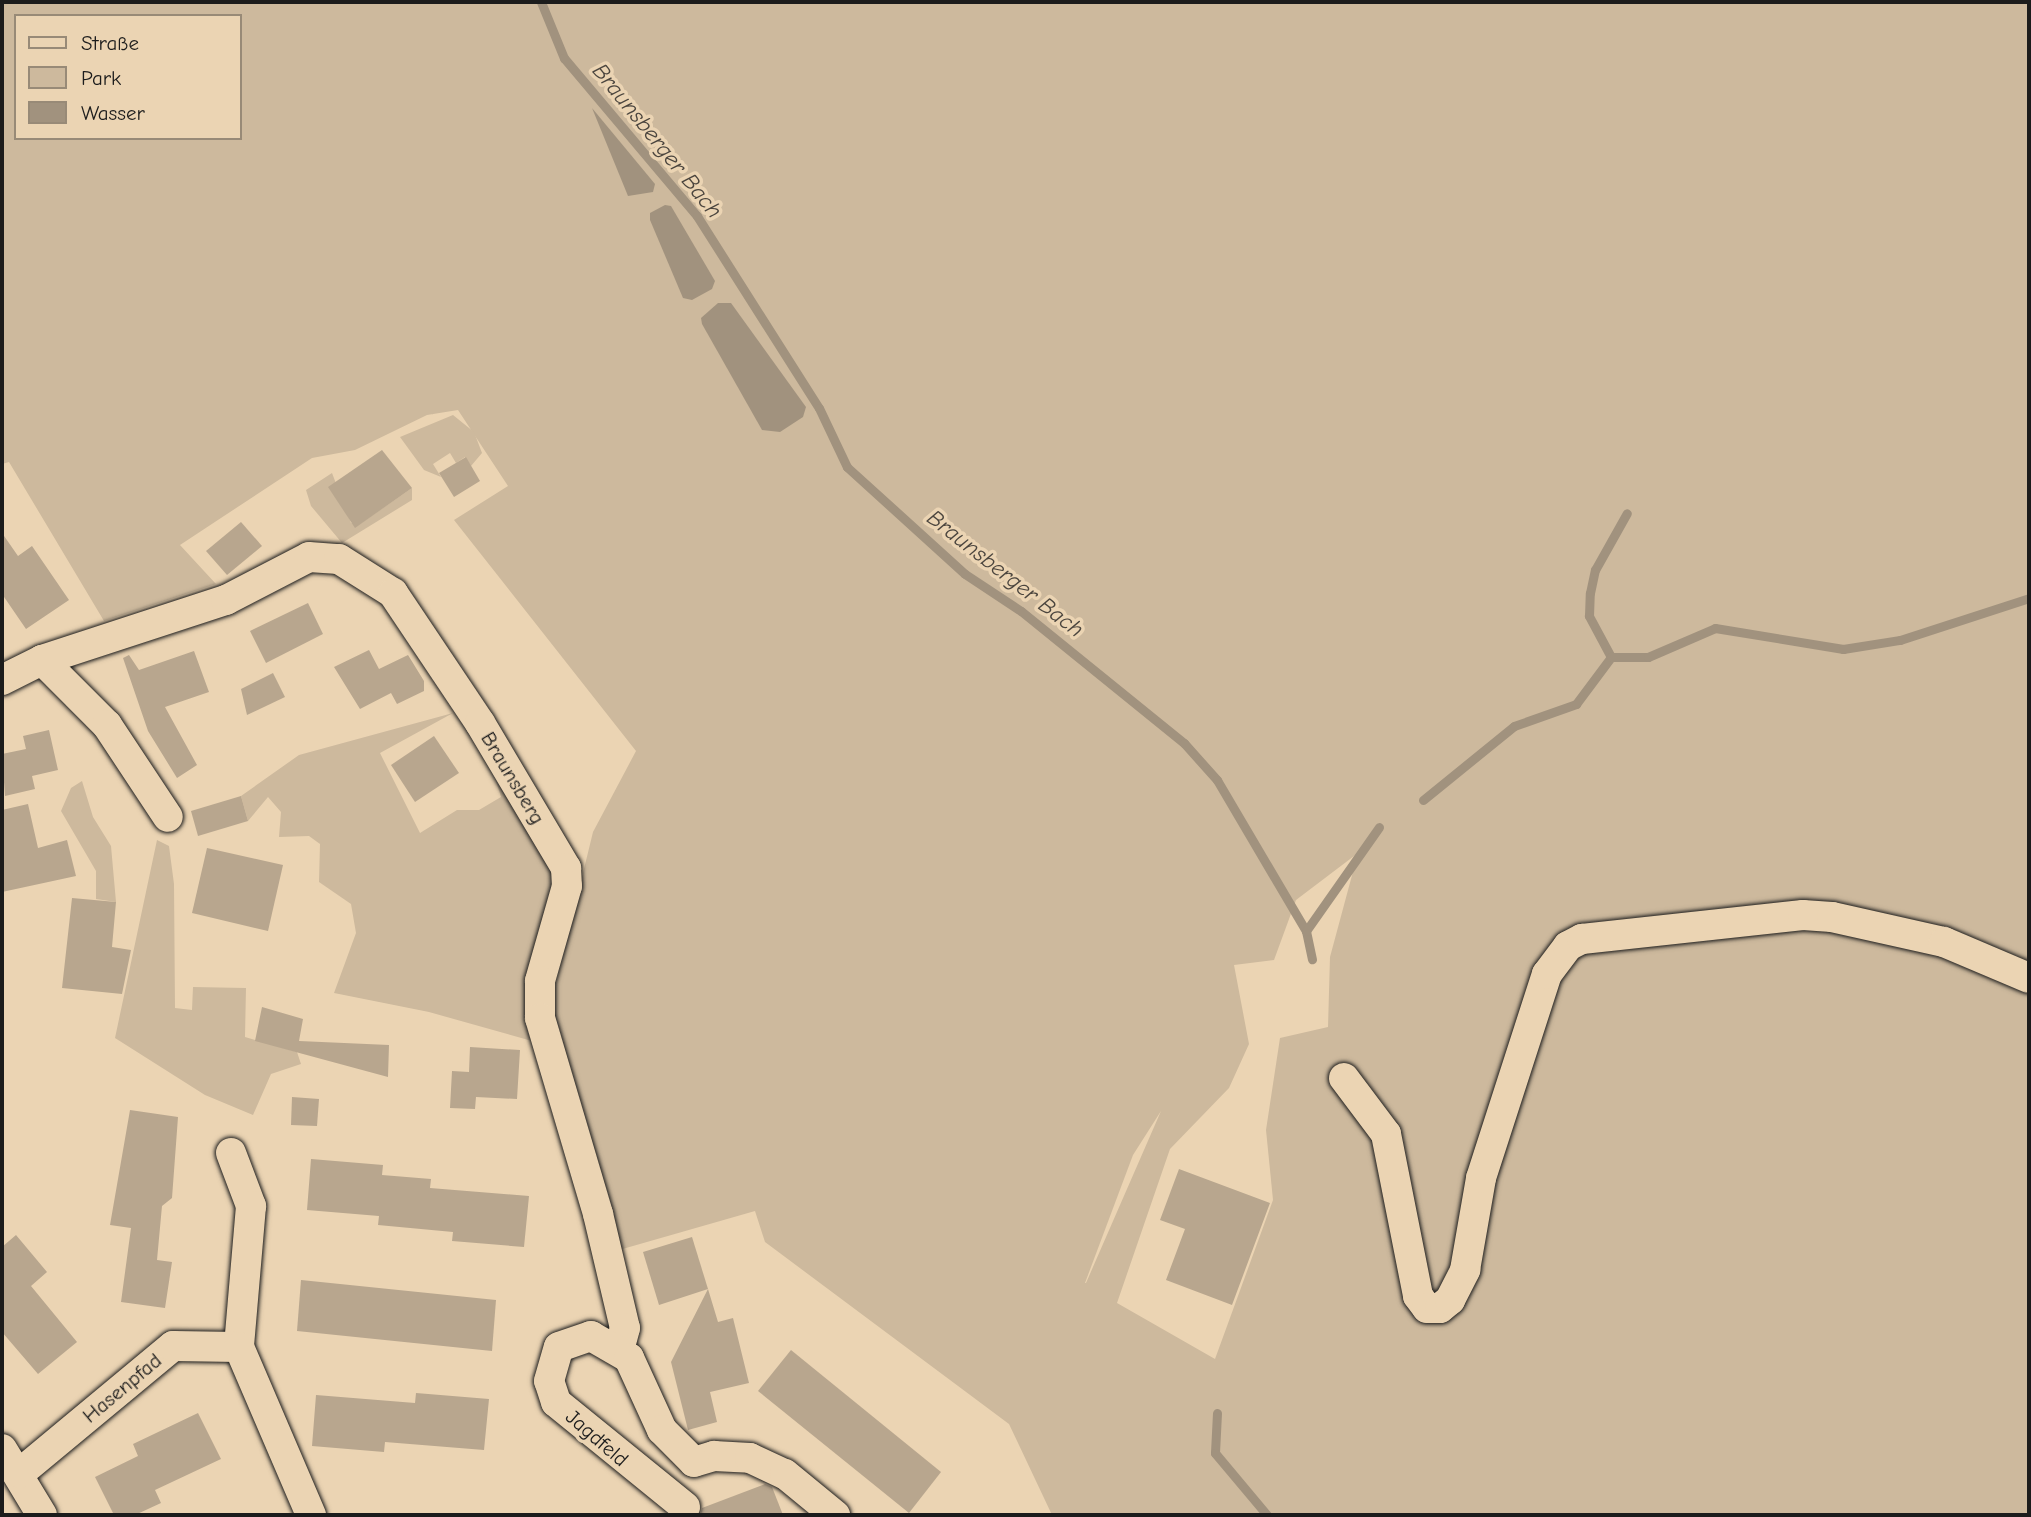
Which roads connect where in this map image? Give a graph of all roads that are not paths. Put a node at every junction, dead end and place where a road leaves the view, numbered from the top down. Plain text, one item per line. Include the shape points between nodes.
1 (42, 660) junction
2 (3, 675) edge
3 (168, 817) dead end
4 (2029, 978) edge
5 (1344, 1078) dead end
6 (231, 1153) dead end
7 (239, 1347) junction
8 (619, 1350) junction
9 (2, 1448) edge
10 (694, 1462) junction
11 (20, 1473) junction
12 (687, 1511) edge
13 (42, 1515) edge
14 (311, 1515) edge
15 (835, 1515) edge

1 - 2 street, Braunsberg
1 - 3 street via 107,725
1 - 8 street, Braunsberg via 226,600 309,557 339,559 367,571 393,593 480,723 566,868 567,886 540,981 540,1018 598,1214 625,1328
4 - 5 street via 1944,942 1832,917 1803,915 1583,939 1568,946 1547,974 1480,1178 1465,1270 1450,1300 1440,1308 1427,1308 1418,1296 1386,1135
6 - 7 street via 251,1206
7 - 11 street, Hasenpfad via 173,1346
7 - 14 street
8 - 10 street, Jagdfeld via 638,1369 662,1430
8 - 12 street, Jagdfeld via 591,1336 567,1341 552,1359 551,1393 576,1421
9 - 11 street
10 - 12 street, Jagdfeld via 685,1484
10 - 15 street via 714,1456 750,1458 785,1474
11 - 13 street

